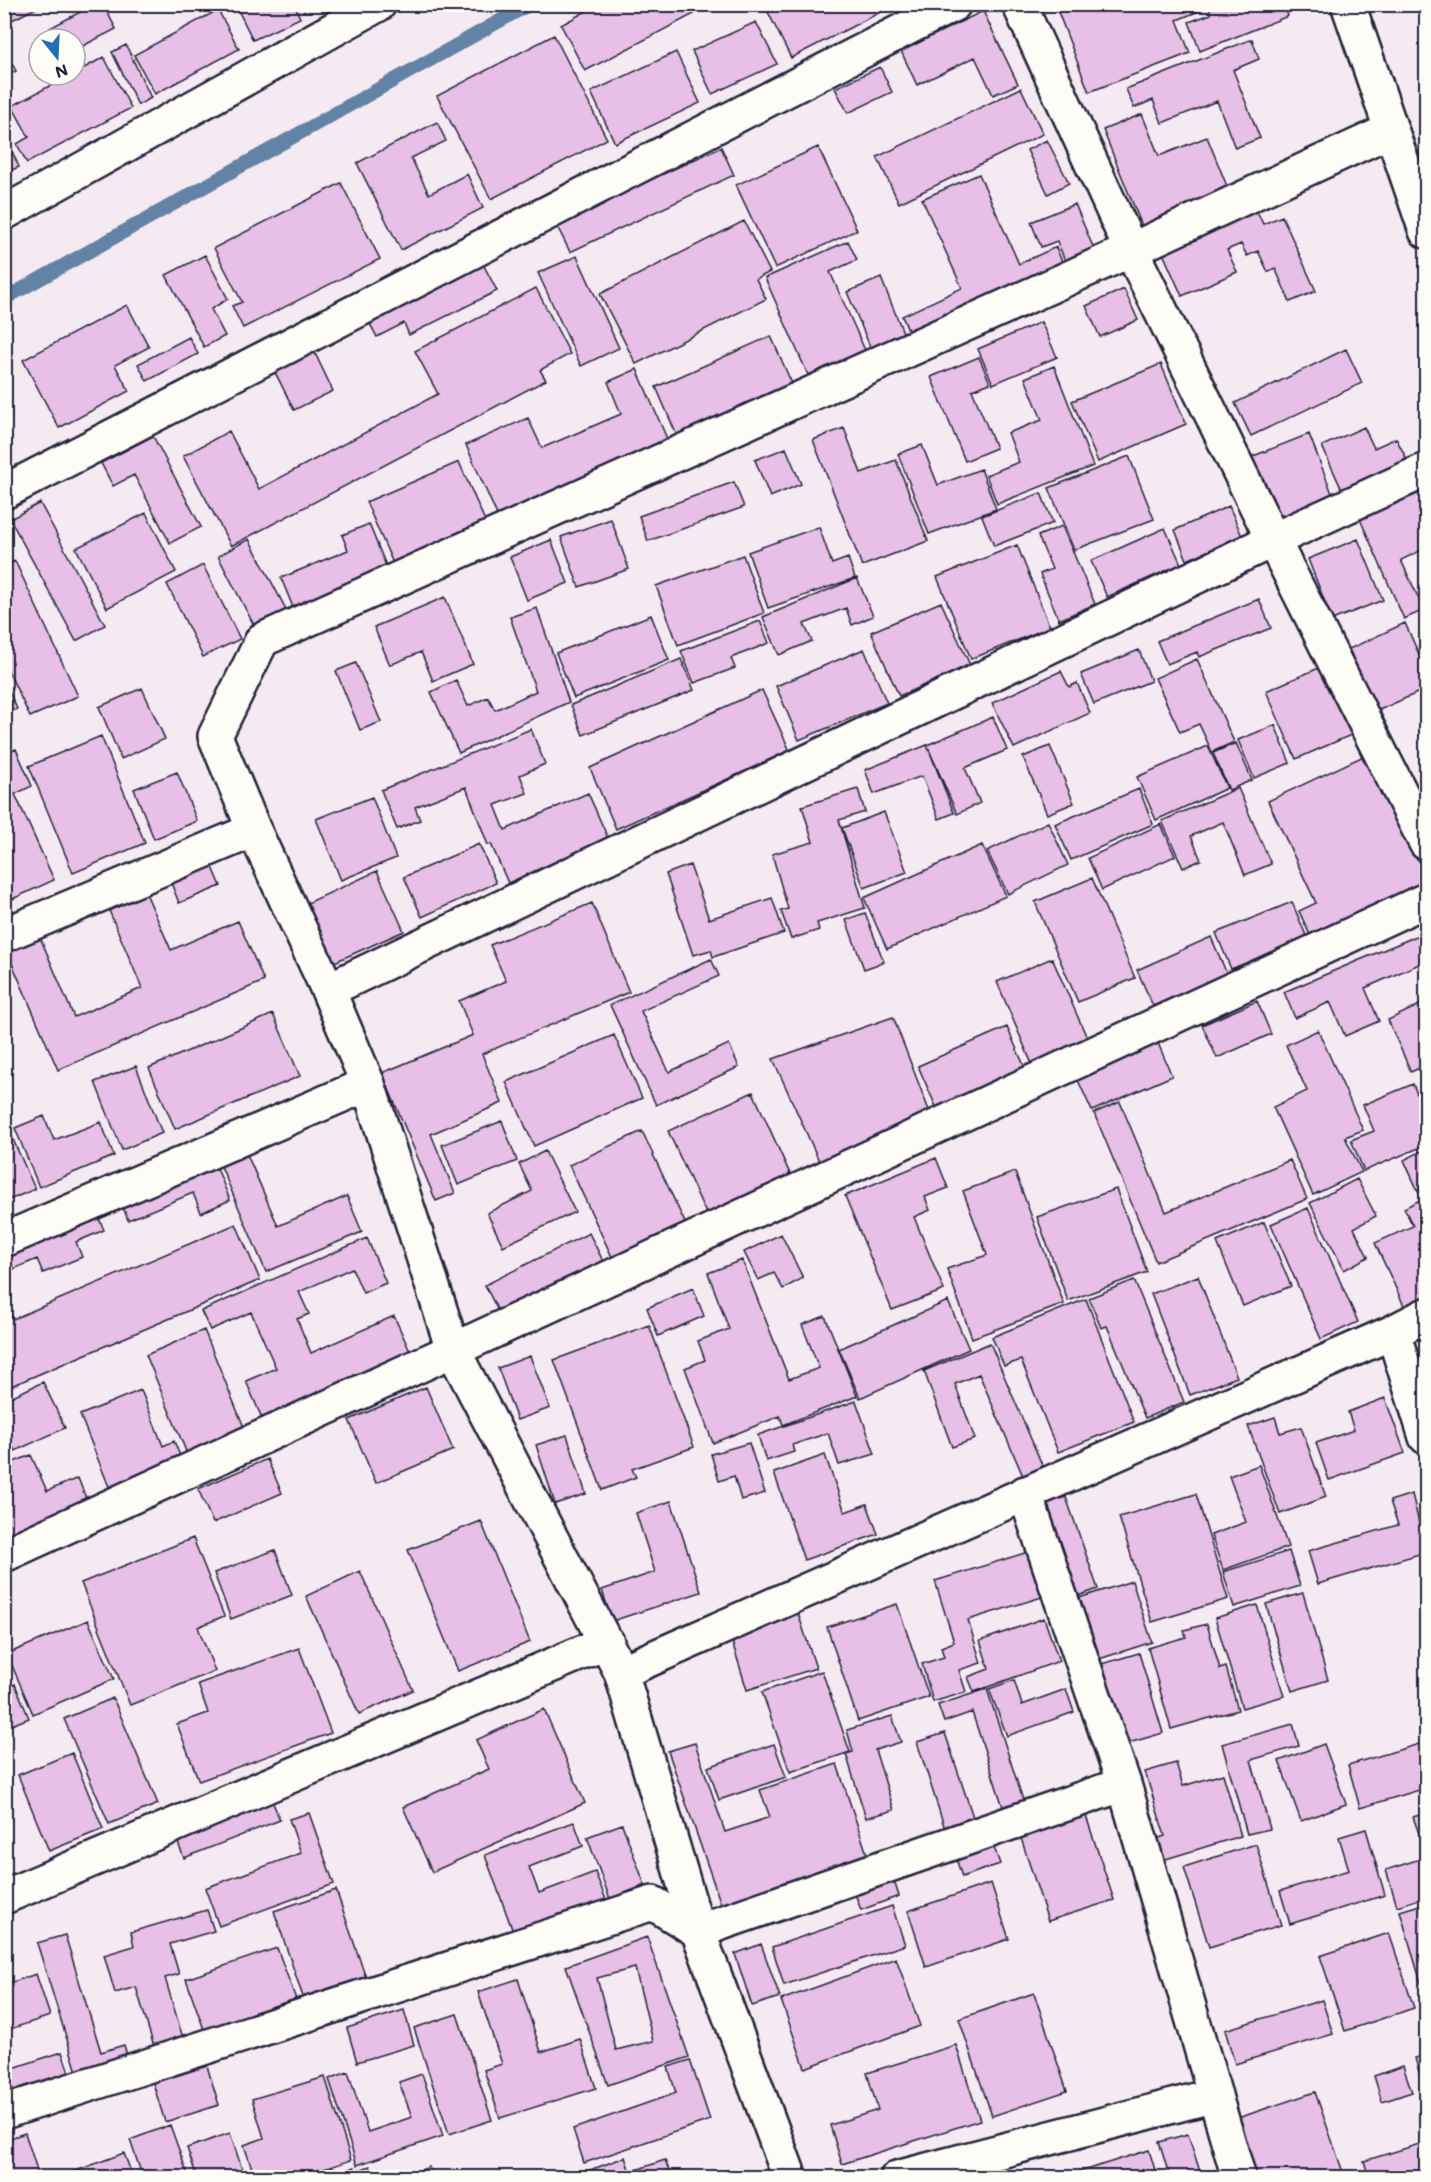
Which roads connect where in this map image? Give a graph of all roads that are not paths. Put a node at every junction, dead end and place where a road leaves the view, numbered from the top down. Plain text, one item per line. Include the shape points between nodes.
1 (379, 4) edge
2 (954, 4) edge
3 (1019, 4) edge
4 (1348, 4) edge
5 (1391, 130) junction
6 (4, 213) edge
7 (1426, 231) edge
8 (1131, 250) junction
9 (1426, 470) edge
10 (4, 492) edge
11 (1273, 540) junction
12 (254, 830) junction
13 (1426, 843) edge
14 (1426, 900) edge
15 (4, 935) edge
16 (328, 990) junction
17 (368, 1084) junction
18 (4, 1240) edge
19 (1426, 1315) edge
20 (1393, 1332) junction
21 (453, 1350) junction
22 (1426, 1437) edge
23 (1025, 1493) junction
24 (4, 1555) edge
25 (607, 1642) junction
26 (621, 1672) junction
27 (1124, 1784) junction
28 (4, 1897) edge
29 (699, 1930) junction
30 (1215, 2095) junction
31 (4, 2112) edge
32 (790, 2178) edge
33 (897, 2178) edge
34 (1239, 2178) edge

1 - 6 street
2 - 10 street
3 - 8 street
4 - 5 street
5 - 7 street
5 - 8 street
8 - 11 street
8 - 12 street via 262,640 215,736
9 - 11 street
11 - 13 street
11 - 16 street
12 - 15 street
12 - 16 street
14 - 21 street
16 - 17 street
17 - 18 street
17 - 21 street
19 - 20 street
20 - 22 street
20 - 23 street
21 - 24 street
21 - 25 street
23 - 26 street
23 - 27 street
25 - 26 street
25 - 28 street
26 - 29 street
27 - 29 street
27 - 30 street
29 - 31 street via 653,1904
29 - 32 street
30 - 33 street
30 - 34 street

